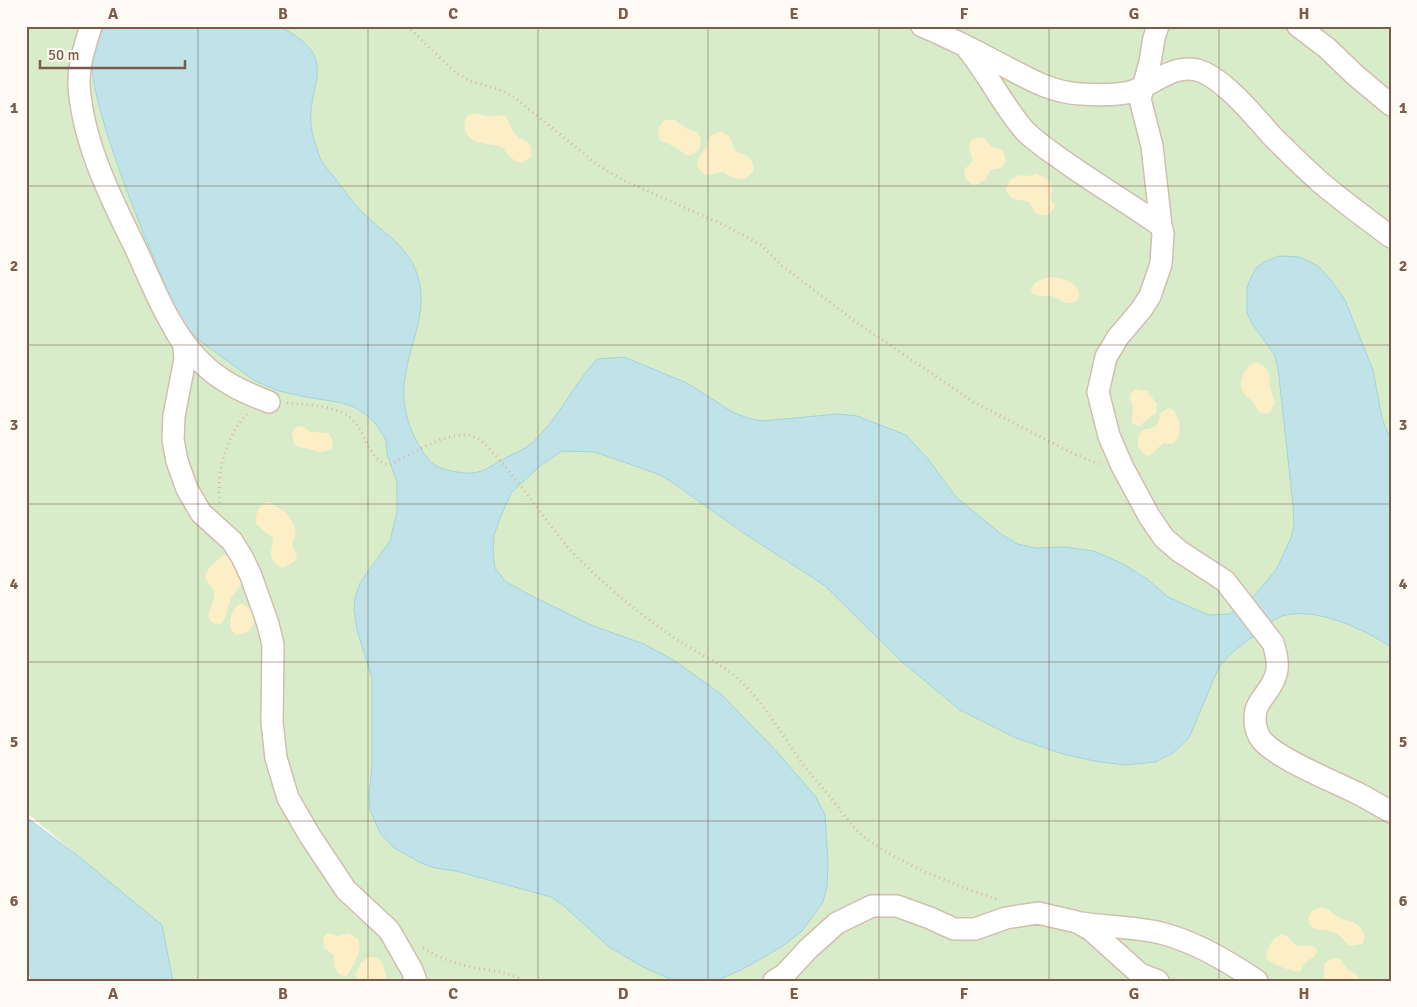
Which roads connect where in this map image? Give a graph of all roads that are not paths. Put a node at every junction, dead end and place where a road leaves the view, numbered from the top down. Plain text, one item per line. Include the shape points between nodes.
1 (91, 26) edge
2 (922, 26) edge
3 (1158, 26) edge
4 (1298, 26) edge
5 (966, 46) junction
6 (1142, 87) junction
7 (1391, 105) edge
8 (1161, 226) junction
9 (1391, 237) edge
10 (175, 330) junction
11 (269, 402) road end
12 (1391, 812) edge
13 (1078, 923) junction
14 (416, 981) edge
15 (774, 981) edge
16 (1158, 981) edge
17 (1257, 981) edge

1 - 10 lane via 79,72 81,102 90,142 100,172 155,295
2 - 5 lane
3 - 6 lane
4 - 7 lane via 1328,48
5 - 6 lane via 1037,83 1060,91 1111,94
5 - 8 lane via 1034,140
6 - 8 lane via 1140,99 1152,146
6 - 9 lane via 1182,70 1197,70 1213,78 1319,182
8 - 12 lane via 1161,264 1150,296 1106,357 1098,392 1109,436 1127,476 1164,538 1225,581 1273,644 1278,666 1276,678 1256,711 1256,729 1260,739 1286,758
10 - 11 lane via 217,377
10 - 14 lane via 184,345 186,359 174,416 177,461 187,490 201,513 232,541 242,557 268,624 273,645 272,722 276,758 288,798 346,890 389,930
13 - 15 lane via 1038,912 974,929 954,930 898,906 872,906 837,923
13 - 16 lane via 1091,930 1140,974
13 - 17 lane via 1160,933 1184,940

